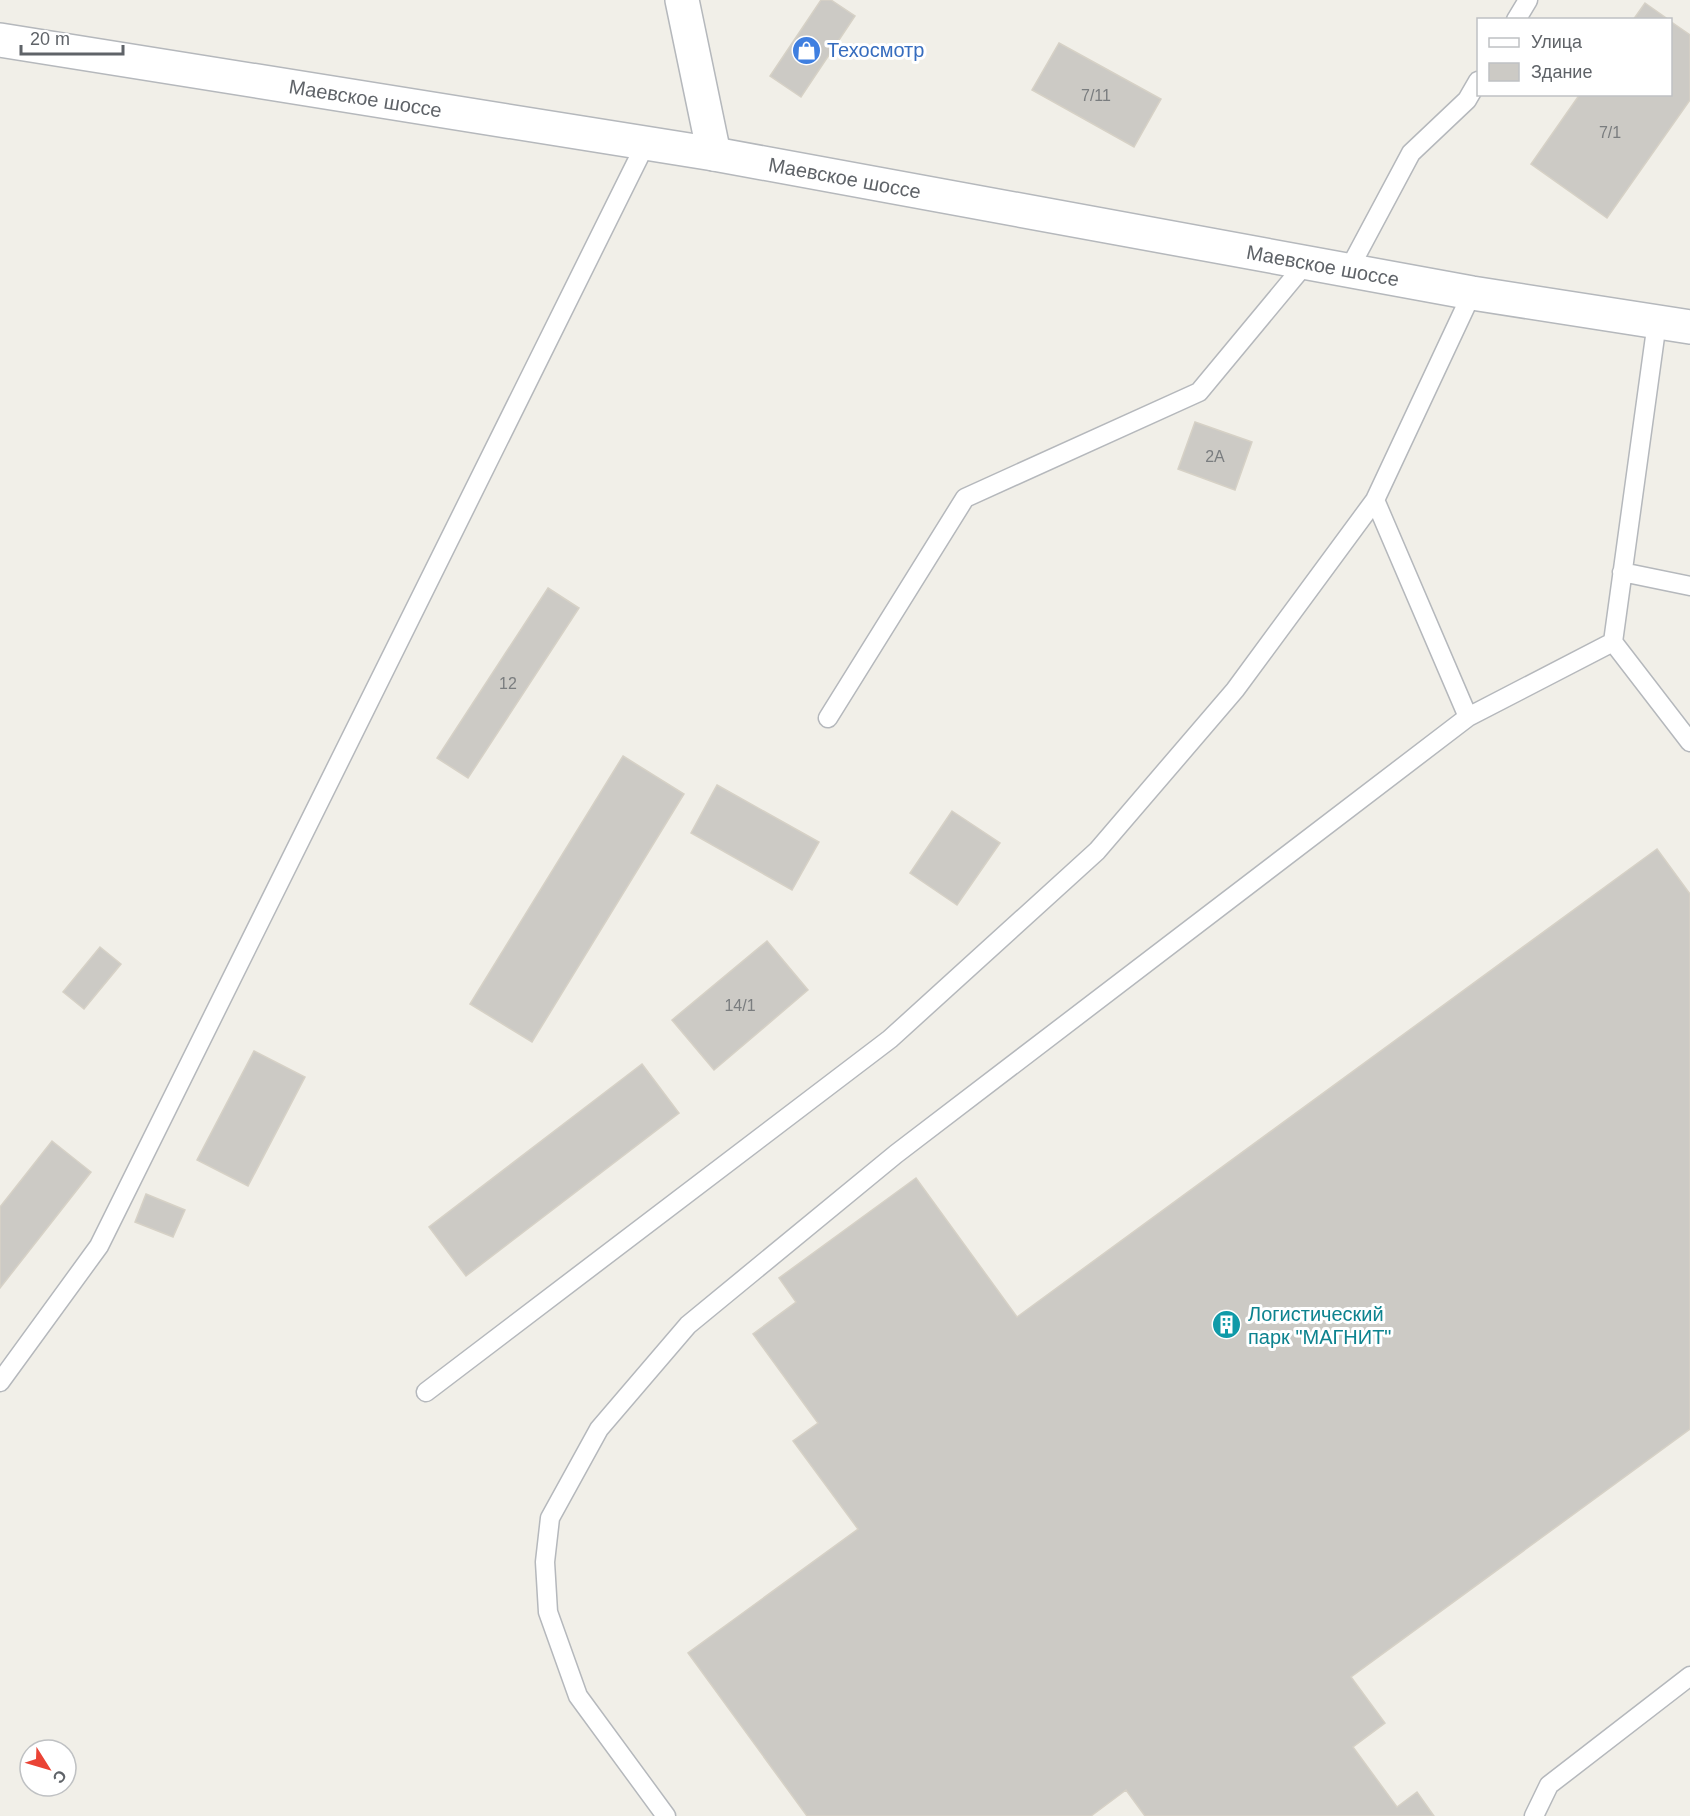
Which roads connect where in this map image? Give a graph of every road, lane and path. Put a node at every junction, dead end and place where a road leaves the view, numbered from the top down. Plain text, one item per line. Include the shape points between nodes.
1 (682, 0) edge
2 (1528, 0) edge
3 (1517, 18) edge
4 (0, 40) edge
5 (1477, 84) edge
6 (646, 143) junction
7 (714, 154) junction
8 (1306, 263) junction
9 (1348, 271) junction
10 (1472, 293) junction
11 (1657, 322) junction
12 (1690, 327) edge
13 (1375, 500) junction
14 (1622, 572) junction
15 (1690, 586) edge
16 (1612, 642) junction
17 (1468, 717) junction
18 (828, 718) dead end
19 (1690, 742) edge
20 (0, 1382) edge
21 (426, 1392) dead end
22 (1690, 1676) edge
23 (666, 1816) edge
24 (1534, 1816) edge

1 - 7 street
2 - 3 lane
4 - 6 street, Маевское шоссе
5 - 9 lane via 1467,100 1411,153
6 - 7 street, Маевское шоссе
6 - 20 lane via 99,1246
7 - 8 street, Маевское шоссе
8 - 9 street, Маевское шоссе
8 - 18 lane via 1199,392 965,498
9 - 10 street, Маевское шоссе
10 - 11 street, Маевское шоссе
10 - 13 lane
11 - 12 street, Маевское шоссе
11 - 14 lane
13 - 17 lane
13 - 21 lane via 1235,690 1097,851 890,1039
14 - 15 lane
14 - 16 lane
16 - 17 lane
16 - 19 lane
17 - 23 lane via 896,1154 688,1325 599,1429 550,1518 545,1562 548,1612 578,1696
22 - 24 lane via 1549,1785

